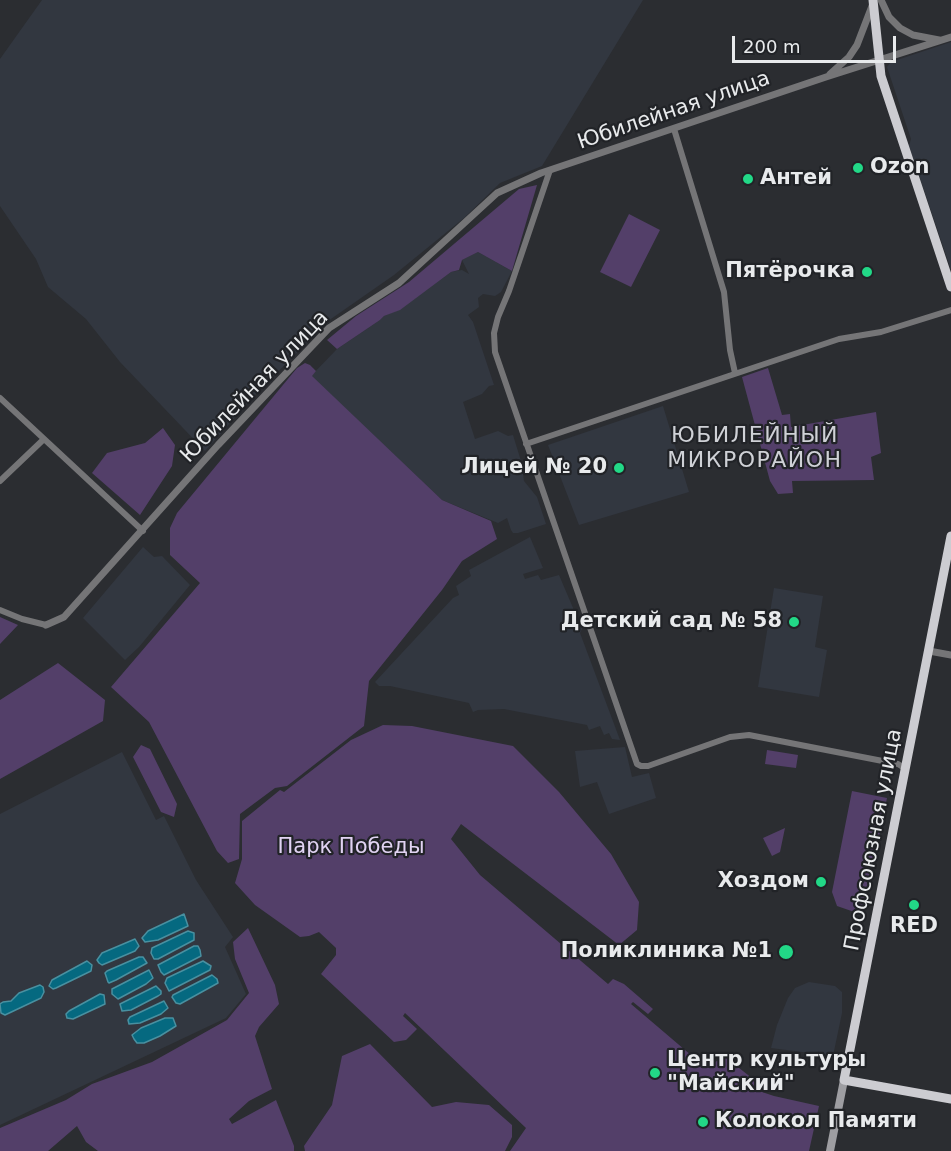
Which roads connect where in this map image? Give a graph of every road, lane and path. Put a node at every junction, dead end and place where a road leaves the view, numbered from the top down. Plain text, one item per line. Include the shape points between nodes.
1 (875, 1) edge
2 (951, 37) edge
3 (941, 40) junction
4 (879, 61) junction
5 (826, 77) junction
6 (674, 129) junction
7 (550, 170) junction
8 (951, 287) edge
9 (951, 310) edge
10 (735, 373) junction
11 (0, 398) edge
12 (44, 439) junction
13 (526, 444) junction
14 (0, 481) edge
15 (143, 531) junction
16 (951, 536) edge
17 (0, 610) edge
18 (46, 625) joint
19 (929, 651) junction
20 (951, 655) edge
21 (907, 769) junction
22 (844, 1080) junction
23 (951, 1099) edge
24 (830, 1151) edge

1 - 3 street via 900,28 913,35
1 - 4 highway
1 - 5 street via 857,45
2 - 3 street, Юбилейная улица
3 - 4 street, Юбилейная улица
4 - 5 street, Юбилейная улица
4 - 8 highway
5 - 6 street, Юбилейная улица
6 - 7 street, Юбилейная улица
6 - 10 street via 724,292
7 - 13 street via 494,333 495,352
7 - 15 street, Юбилейная улица via 497,193 399,283 329,328
9 - 10 street via 881,332 839,339
10 - 13 street
11 - 12 street
12 - 14 street
12 - 15 street
13 - 21 street via 637,764 648,766 730,737 749,735
15 - 18 street, Юбилейная улица via 64,617
16 - 19 highway, Профсоюзная улица
17 - 18 street
19 - 20 street
19 - 21 highway, Профсоюзная улица
21 - 22 highway, Профсоюзная улица
22 - 23 highway
22 - 24 main road, Профсоюзная улица

